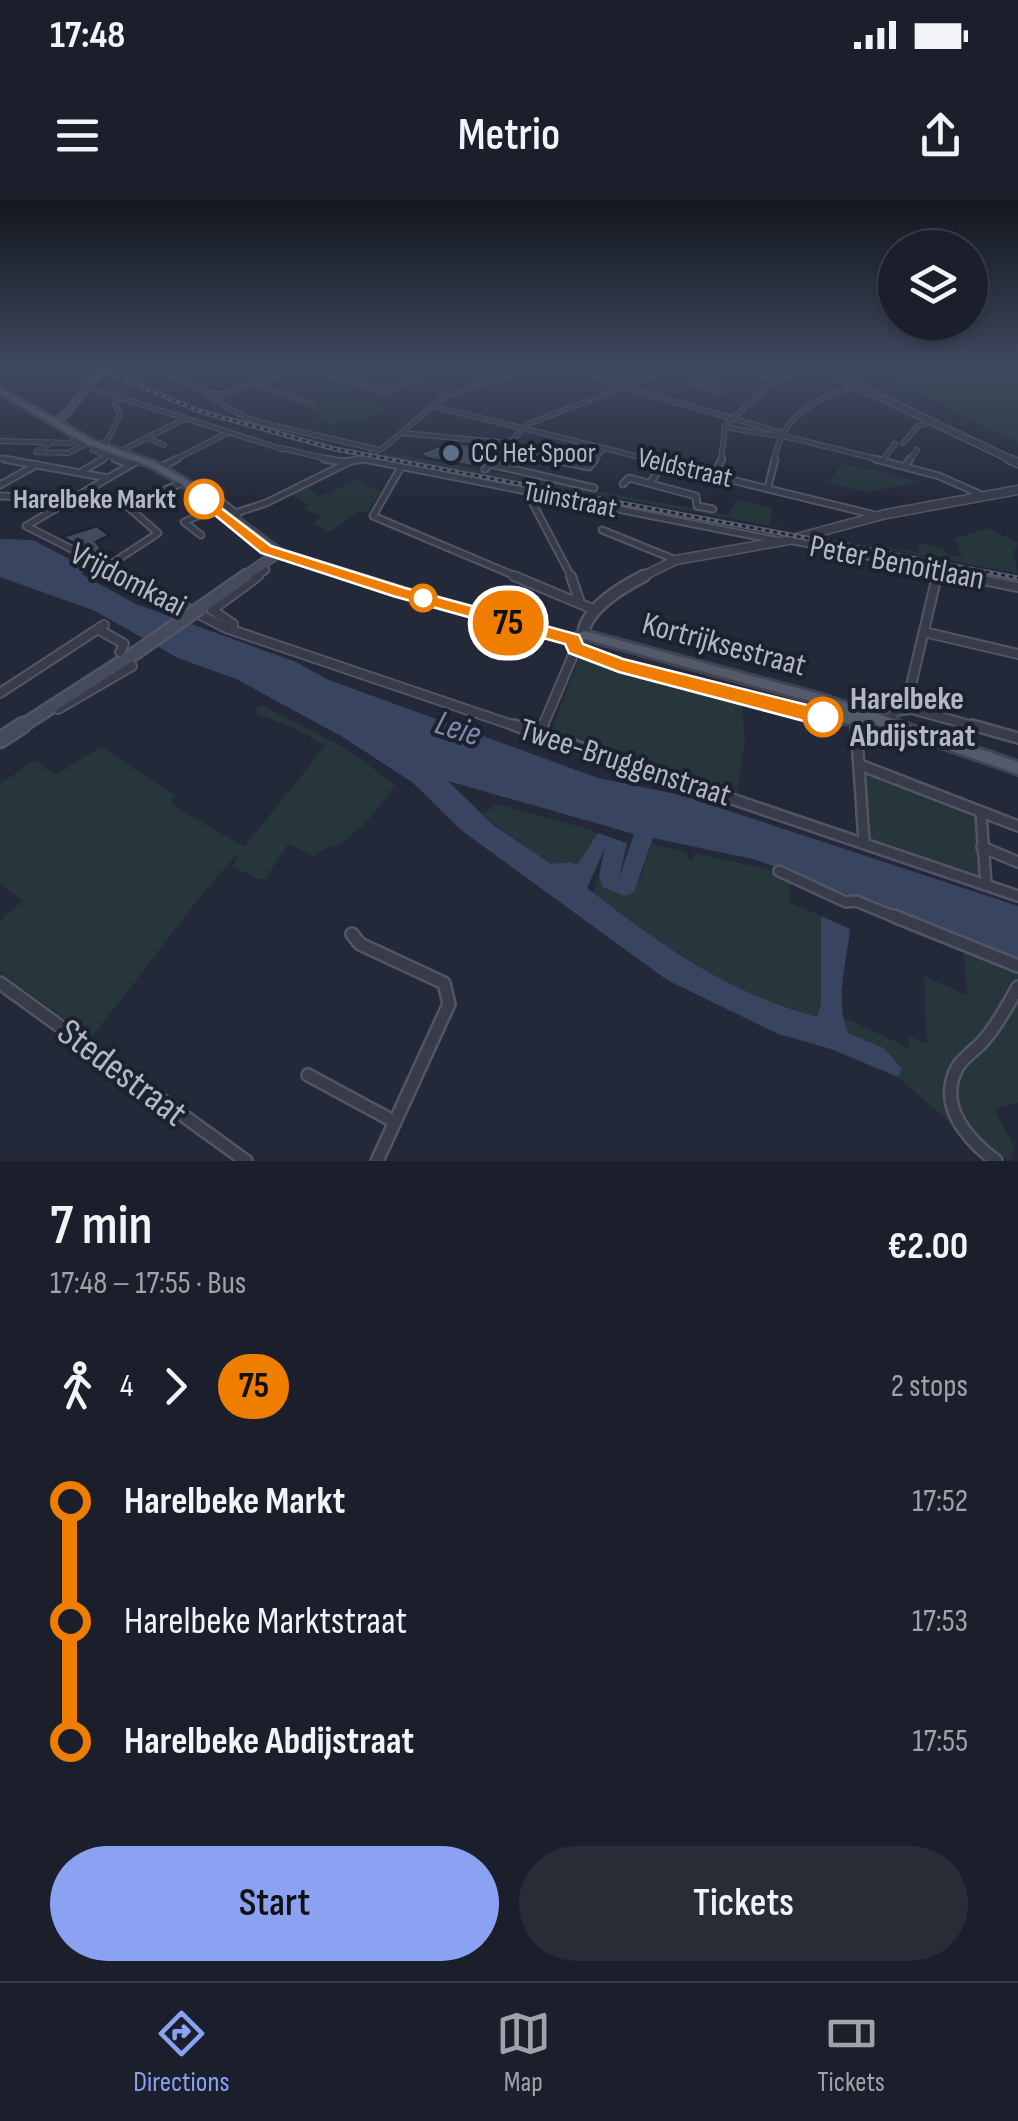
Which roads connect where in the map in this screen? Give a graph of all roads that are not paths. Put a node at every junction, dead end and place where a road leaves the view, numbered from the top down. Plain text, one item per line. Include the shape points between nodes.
1 (39, 413) edge
2 (66, 413) edge
3 (119, 413) edge
4 (171, 413) edge
5 (239, 413) edge
6 (425, 413) edge
7 (463, 413) edge
8 (557, 413) edge
9 (714, 413) edge
10 (738, 413) edge
11 (802, 413) edge
12 (907, 413) edge
13 (186, 418) junction
14 (732, 418) junction
15 (51, 420) junction
16 (928, 424) junction
17 (524, 426) junction
18 (724, 427) junction
19 (229, 432) junction
20 (404, 433) junction
21 (781, 434) junction
22 (147, 438) junction
23 (86, 440) junction
24 (0, 441) edge
25 (52, 442) junction
26 (904, 443) dead end
27 (895, 444) dead end
28 (99, 446) junction
29 (164, 446) dead end
30 (505, 446) junction
31 (376, 449) junction
32 (603, 449) junction
33 (916, 450) dead end
34 (58, 455) junction
35 (112, 455) junction
36 (364, 459) junction
37 (2, 460) edge
38 (882, 461) junction
39 (135, 462) junction
40 (665, 462) junction
41 (1018, 463) edge
42 (336, 464) junction
43 (38, 465) junction
44 (905, 466) junction
45 (401, 467) junction
46 (159, 468) junction
47 (109, 469) dead end
48 (82, 472) junction
49 (714, 474) junction
50 (106, 477) junction
51 (184, 482) junction
52 (650, 483) junction
53 (623, 484) dead end
54 (0, 485) edge
55 (768, 487) junction
56 (594, 488) dead end
57 (1018, 491) edge
58 (200, 493) junction
59 (532, 494) junction
60 (0, 496) edge
61 (984, 497) junction
62 (73, 498) junction
63 (712, 509) dead end
64 (360, 512) dead end
65 (225, 513) junction
66 (370, 514) junction
67 (878, 516) junction
68 (602, 530) dead end
69 (200, 535) dead end
70 (775, 540) junction
71 (788, 540) junction
72 (278, 552) junction
73 (676, 560) junction
74 (264, 564) junction
75 (105, 568) junction
76 (938, 572) junction
77 (1018, 587) edge
78 (579, 600) junction
79 (594, 610) junction
80 (232, 630) junction
81 (924, 632) junction
82 (582, 642) junction
83 (120, 652) dead end
84 (1018, 654) edge
85 (132, 666) dead end
86 (0, 693) edge
87 (44, 712) junction
88 (855, 715) junction
89 (895, 719) junction
90 (539, 734) junction
91 (1018, 738) edge
92 (0, 740) edge
93 (860, 764) junction
94 (1018, 768) edge
95 (981, 812) junction
96 (1018, 826) edge
97 (864, 842) junction
98 (982, 848) junction
99 (1018, 862) edge
100 (779, 871) dead end
101 (986, 885) junction
102 (1018, 896) edge
103 (352, 934) dead end
104 (1018, 966) edge
105 (0, 983) edge
106 (1018, 988) edge
107 (308, 1076) dead end
108 (395, 1122) junction
109 (246, 1161) edge
110 (377, 1161) edge
111 (996, 1161) edge

1 - 15 main road
2 - 15 main road
3 - 28 street
4 - 13 street
5 - 31 street
6 - 20 street
7 - 17 street, Veldstraat
8 - 17 street
9 - 14 street
10 - 14 street
11 - 21 street
12 - 16 street
13 - 19 street
13 - 22 street
14 - 18 street
14 - 21 street
15 - 23 main road
16 - 26 street
16 - 41 street
17 - 30 street
17 - 32 street, Veldstraat
18 - 21 street
18 - 49 street via 724,455
19 - 42 street
19 - 46 street
20 - 30 street
20 - 31 street
21 - 38 street
21 - 55 street
22 - 29 street
22 - 35 street
23 - 25 street
23 - 28 main road
23 - 34 street
24 - 25 street
25 - 34 street via 36,452
27 - 38 street
28 - 35 main road
30 - 32 street via 589,467
30 - 56 street via 488,466
31 - 36 street
32 - 40 street, Veldstraat
33 - 44 street
34 - 43 street
35 - 39 main road
35 - 48 street
36 - 42 street
36 - 45 street, Tuinstraat
37 - 43 street
38 - 44 street
39 - 46 main road
39 - 50 street
40 - 49 street, Veldstraat
40 - 52 street
42 - 65 street
43 - 48 street
43 - 54 street
44 - 61 street
45 - 59 street, Tuinstraat
45 - 66 street
46 - 51 main road
47 - 50 street
48 - 50 street
49 - 55 street, Veldstraat
50 - 62 street
51 - 58 main road
51 - 75 street via 127,506 158,534
52 - 53 street via 629,478
52 - 63 street via 696,496 697,506
55 - 67 street, Veldstraat
57 - 61 street
58 - 65 main road
58 - 65 street via 222,500
59 - 70 street, Tuinstraat
59 - 78 street
60 - 62 street
61 - 67 street
62 - 75 street, Vrijdomkaai via 26,526
64 - 66 street
65 - 69 street via 184,522
65 - 72 main road
66 - 78 street
67 - 71 street
68 - 73 street
70 - 71 street, Peter Benoitlaan
70 - 73 street, Peter Benoitlaan
71 - 76 street, Peter Benoitlaan
72 - 74 main road
72 - 82 main road, Kortrijksestraat
73 - 79 street, Peter Benoitlaan
74 - 80 street via 266,570 212,610
74 - 87 main road, bridge
75 - 80 street, Vrijdomkaai
76 - 77 street, Peter Benoitlaan
76 - 81 street
78 - 79 street
79 - 82 street
80 - 90 street, Twee-Bruggenstraat
81 - 84 street
81 - 89 street via 907,702
82 - 88 main road, Kortrijksestraat
82 - 90 street
83 - 86 street via 124,644 101,627
85 - 87 street
87 - 92 main road
88 - 89 main road, Kortrijksestraat
88 - 93 street
89 - 91 street
89 - 94 main road, Kortrijksestraat via 929,738
90 - 97 street, Twee-Bruggenstraat
93 - 95 street
93 - 97 street
95 - 96 street
95 - 98 street
97 - 101 street, Twee-Bruggenstraat
98 - 99 street
98 - 101 street
100 - 104 street
101 - 102 street, Twee-Bruggenstraat
103 - 108 street via 449,990 449,1004
105 - 109 street, Stedestraat
106 - 111 street via 997,1025 958,1065 952,1084 961,1128
107 - 108 street
108 - 110 street

